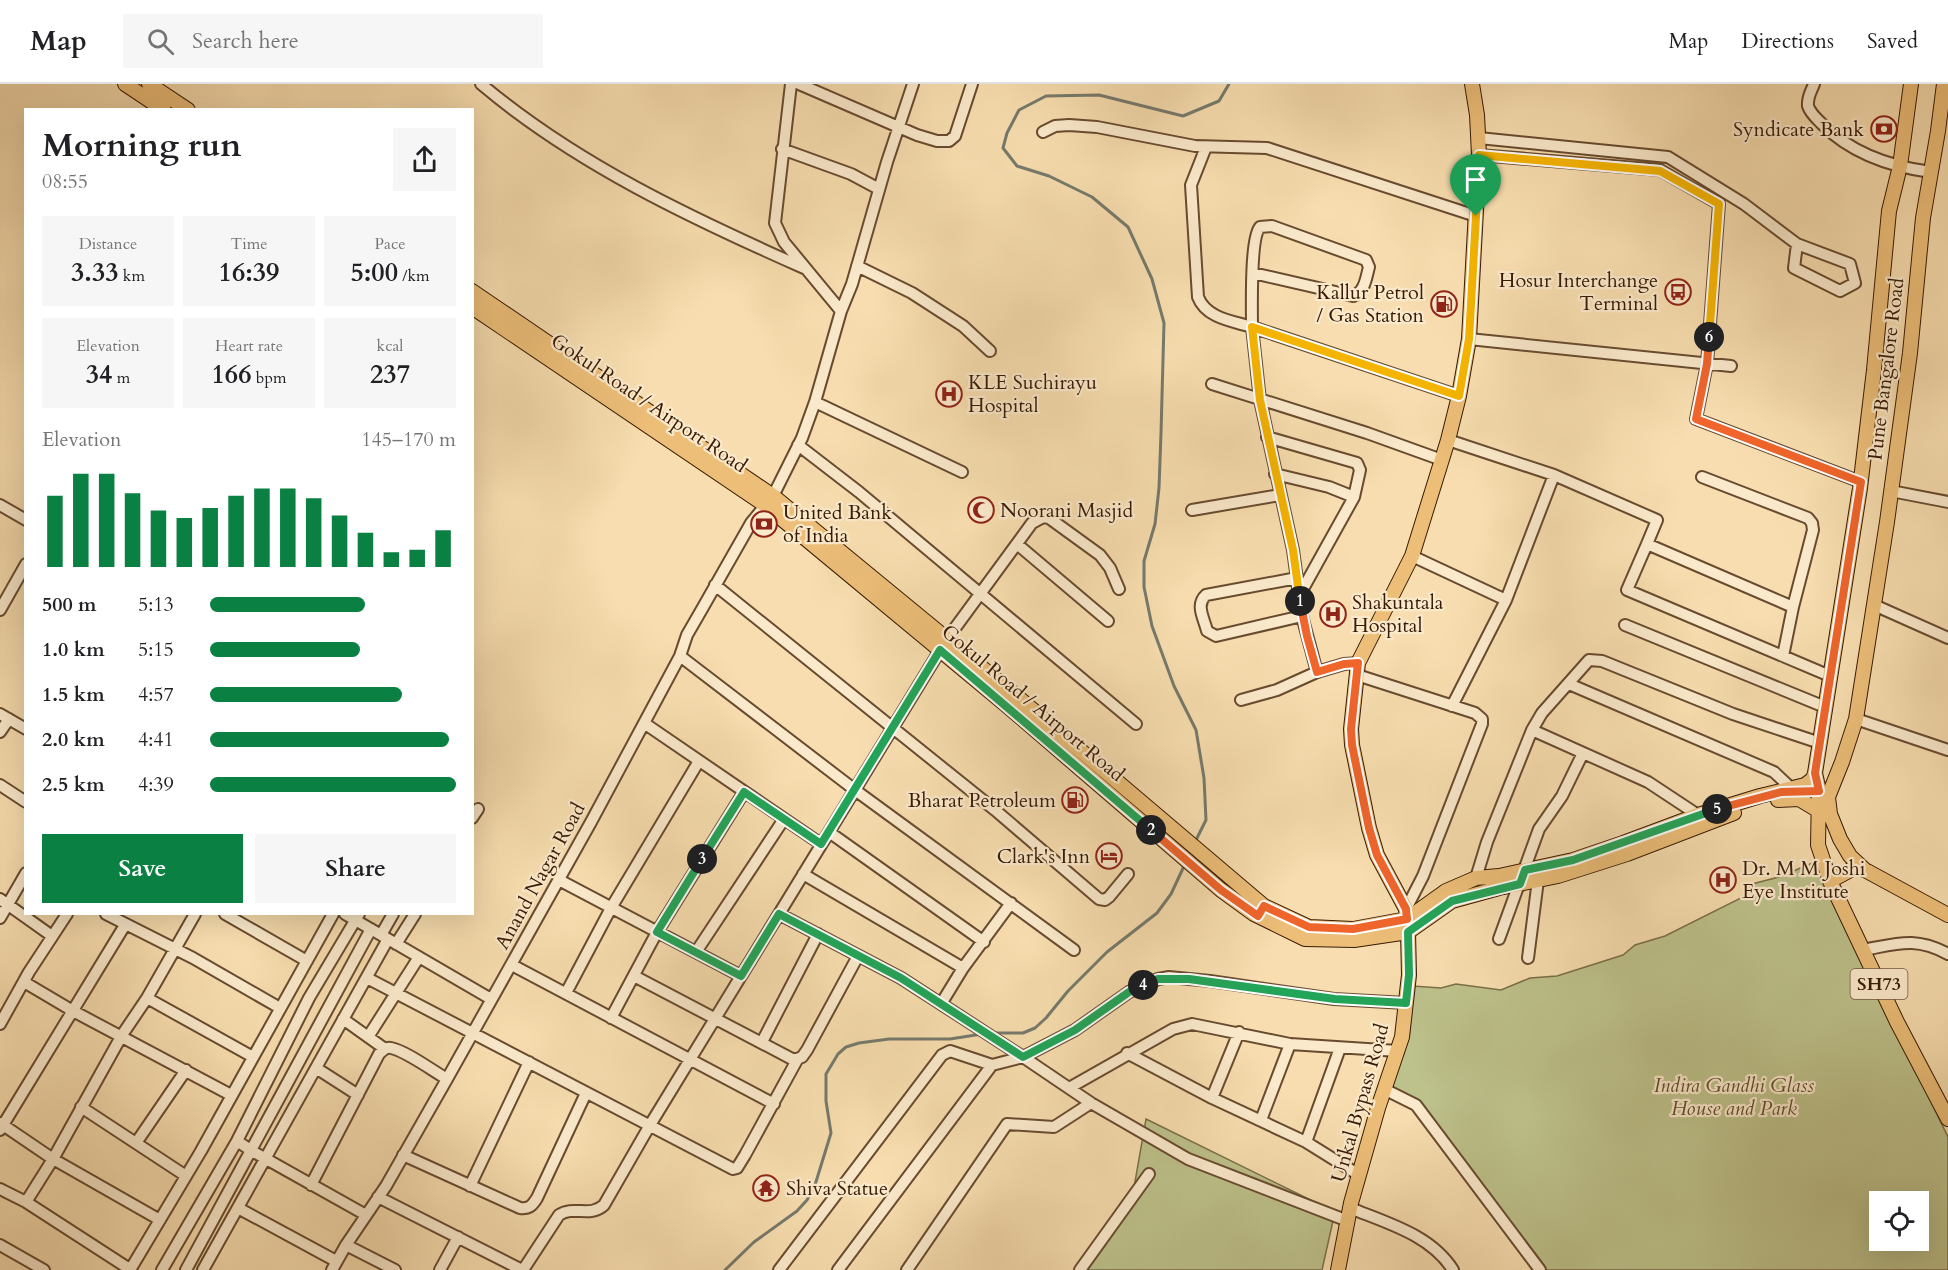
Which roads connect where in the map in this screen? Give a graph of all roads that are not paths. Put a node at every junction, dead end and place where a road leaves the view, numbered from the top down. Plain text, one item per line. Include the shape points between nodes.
1 (125, 84) edge
2 (149, 84) edge
3 (481, 84) edge
4 (791, 84) edge
5 (799, 84) edge
6 (913, 84) edge
7 (972, 84) edge
8 (1472, 84) edge
9 (1814, 84) edge
10 (1911, 84) edge
11 (1944, 84) edge
12 (161, 108) edge
13 (185, 108) edge
14 (898, 127) junction
15 (1043, 132) dead end
16 (1479, 138) junction
17 (1206, 147) junction
18 (782, 148) junction
19 (1479, 155) junction
20 (1900, 166) junction
21 (1931, 172) junction
22 (879, 189) junction
23 (1476, 216) junction
24 (1797, 244) junction
25 (856, 266) junction
26 (807, 269) junction
27 (1253, 273) junction
28 (474, 292) edge
29 (474, 308) edge
30 (841, 311) junction
31 (1252, 327) junction
32 (1469, 339) junction
33 (990, 351) dead end
34 (1707, 364) junction
35 (1731, 366) dead end
36 (1212, 384) dead end
37 (1459, 396) junction
38 (1260, 400) junction
39 (815, 402) junction
40 (1267, 437) junction
41 (1448, 440) junction
42 (798, 445) junction
43 (1442, 460) junction
44 (962, 472) dead end
45 (1275, 474) junction
46 (1554, 475) junction
47 (1702, 477) dead end
48 (1861, 482) junction
49 (1891, 491) junction
50 (1280, 495) junction
51 (1354, 497) junction
52 (769, 500) junction
53 (1948, 502) edge
54 (0, 505) edge
55 (1191, 510) dead end
56 (24, 519) edge
57 (1017, 544) junction
58 (1647, 544) junction
59 (1412, 556) junction
60 (1297, 578) junction
61 (21, 581) edge
62 (715, 585) junction
63 (1119, 590) dead end
64 (4, 592) edge
65 (980, 592) junction
66 (1299, 596) junction
67 (1506, 600) junction
68 (1874, 605) junction
69 (1793, 607) junction
70 (0, 610) edge
71 (1302, 616) junction
72 (1108, 621) dead end
73 (1625, 625) dead end
74 (1948, 639) edge
75 (943, 644) junction
76 (680, 656) junction
77 (1783, 656) junction
78 (1357, 669) junction
79 (1317, 672) junction
80 (1830, 676) junction
81 (1569, 684) junction
82 (1241, 700) dead end
83 (1452, 706) junction
84 (1825, 707) junction
85 (4, 716) edge
86 (1856, 718) junction
87 (644, 723) junction
88 (1136, 724) dead end
89 (24, 728) edge
90 (893, 728) junction
91 (1532, 730) junction
92 (0, 732) edge
93 (1820, 743) junction
94 (1948, 750) edge
95 (1583, 753) junction
96 (699, 761) junction
97 (1815, 773) junction
98 (0, 785) edge
99 (855, 790) junction
100 (744, 792) junction
101 (1785, 793) junction
102 (1824, 794) junction
103 (24, 801) edge
104 (1819, 811) junction
105 (1698, 815) junction
106 (784, 819) junction
107 (829, 832) junction
108 (821, 844) junction
109 (1865, 870) junction
110 (803, 874) junction
111 (1128, 874) dead end
112 (24, 876) edge
113 (1522, 877) junction
114 (1476, 878) junction
115 (559, 880) junction
116 (1538, 880) junction
117 (1830, 881) junction
118 (4, 902) edge
119 (1011, 903) junction
120 (611, 908) junction
121 (1261, 911) junction
122 (779, 914) junction
123 (66, 915) edge
124 (108, 915) edge
125 (194, 915) edge
126 (227, 915) edge
127 (332, 915) edge
128 (393, 915) edge
129 (414, 915) edge
130 (1948, 915) edge
131 (358, 917) edge
132 (0, 918) edge
133 (1407, 920) junction
134 (125, 925) junction
135 (657, 932) junction
136 (818, 934) junction
137 (51, 936) junction
138 (384, 937) junction
139 (1499, 939) dead end
140 (984, 942) junction
141 (174, 948) junction
142 (1074, 950) dead end
143 (1863, 950) junction
144 (696, 952) junction
145 (1948, 954) edge
146 (858, 956) junction
147 (419, 957) junction
148 (1528, 958) dead end
149 (307, 961) junction
150 (512, 964) junction
151 (963, 968) junction
152 (634, 976) junction
153 (741, 976) junction
154 (367, 978) junction
155 (24, 982) junction
156 (396, 992) junction
157 (566, 993) junction
158 (147, 998) junction
159 (491, 999) junction
160 (1406, 1003) junction
161 (941, 1004) junction
162 (280, 1008) junction
163 (73, 1011) junction
164 (612, 1018) junction
165 (716, 1018) junction
166 (343, 1019) junction
167 (0, 1024) edge
168 (473, 1032) junction
169 (1239, 1032) junction
170 (122, 1035) junction
171 (368, 1037) junction
172 (762, 1042) junction
173 (1290, 1044) junction
174 (385, 1048) junction
175 (1340, 1048) junction
176 (1398, 1051) junction
177 (1127, 1053) junction
178 (254, 1057) junction
179 (1023, 1057) junction
180 (690, 1059) junction
181 (797, 1060) junction
182 (529, 1062) junction
183 (992, 1065) junction
184 (316, 1068) junction
185 (186, 1070) junction
186 (447, 1079) junction
187 (1069, 1088) junction
188 (1384, 1089) junction
189 (585, 1093) junction
190 (231, 1095) junction
191 (358, 1095) junction
192 (1212, 1098) junction
193 (1091, 1103) junction
194 (774, 1104) junction
195 (81, 1107) junction
196 (1948, 1119) edge
197 (1261, 1120) junction
198 (650, 1125) junction
199 (1, 1126) edge
200 (237, 1141) junction
201 (1306, 1142) junction
202 (136, 1143) junction
203 (252, 1151) junction
204 (404, 1155) junction
205 (53, 1159) junction
206 (265, 1159) junction
207 (1149, 1174) dead end
208 (1359, 1175) junction
209 (186, 1176) junction
210 (311, 1185) junction
211 (470, 1185) junction
212 (0, 1189) edge
213 (378, 1197) junction
214 (26, 1202) junction
215 (238, 1208) junction
216 (366, 1215) junction
217 (1349, 1215) junction
218 (160, 1220) junction
219 (458, 1237) junction
220 (0, 1245) edge
221 (346, 1245) junction
222 (334, 1266) edge
223 (44, 1270) edge
224 (130, 1270) edge
225 (162, 1270) edge
226 (186, 1270) edge
227 (203, 1270) edge
228 (395, 1270) edge
229 (440, 1270) edge
230 (522, 1270) edge
231 (779, 1270) edge
232 (838, 1270) edge
233 (908, 1270) edge
234 (1080, 1270) edge
235 (1338, 1270) edge
236 (1453, 1270) edge
237 (1540, 1270) edge

1 - 12 main road
2 - 13 main road
3 - 26 street via 592,165 738,239
4 - 18 street
5 - 14 street
6 - 14 street, Anand Nagar Road
7 - 14 street via 955,136 949,141 937,141
8 - 16 main road
9 - 20 street via 1808,105 1825,127 1844,142
10 - 20 main road, Pune Bangalore Road / SH73
11 - 21 main road, Pune Bangalore Road / SH73
14 - 22 street, Anand Nagar Road
15 - 17 street via 1055,126 1097,127
16 - 19 main road
16 - 24 street via 1668,158 1744,204
17 - 23 street via 1267,148
17 - 31 street via 1191,185 1198,297 1201,306 1213,315
18 - 22 street
18 - 26 street via 775,223 784,242
19 - 23 main road
19 - 34 street via 1660,171 1719,204
20 - 21 street
20 - 48 main road, Pune Bangalore Road / SH73 via 1889,211
21 - 49 main road, Pune Bangalore Road / SH73
22 - 25 street, Anand Nagar Road
23 - 32 main road
24 - 24 street via 1851,264 1855,283 1840,291 1794,268
25 - 30 street, Anand Nagar Road
25 - 33 street via 937,309
26 - 30 street
27 - 27 street via 1256,231 1266,225 1369,263 1360,292 1353,296
27 - 31 street
28 - 52 main road, Gokul Road / Airport Road
29 - 52 main road, Gokul Road / Airport Road
30 - 39 street, Anand Nagar Road
31 - 37 street
31 - 38 street
32 - 34 street
32 - 37 main road
34 - 35 street
34 - 48 street via 1696,419
36 - 38 street
37 - 41 main road
38 - 40 street
38 - 43 street
39 - 42 street, Anand Nagar Road
39 - 44 street
40 - 45 street
40 - 51 street via 1357,463 1360,470
41 - 43 main road
41 - 46 street
42 - 52 street, Anand Nagar Road
42 - 65 street
43 - 59 main road
45 - 50 street
45 - 51 street
46 - 58 street via 1657,520
46 - 67 street
47 - 69 street via 1808,518 1812,523
48 - 80 main road, Pune Bangalore Road / SH73
49 - 53 street
49 - 68 main road, Pune Bangalore Road / SH73
50 - 55 street
50 - 60 street
51 - 66 street
52 - 62 street, Anand Nagar Road
52 - 75 main road, Gokul Road / Airport Road
54 - 56 street
57 - 63 street via 1037,519 1049,518 1100,555
57 - 65 street
57 - 72 street
58 - 69 street
58 - 77 street via 1627,590
59 - 67 street
59 - 78 main road
60 - 66 street
60 - 71 street via 1206,596 1200,606 1207,630 1216,636
61 - 64 street
62 - 76 street, Anand Nagar Road via 687,635
62 - 90 street
64 - 70 street
65 - 75 street
65 - 88 street
66 - 71 street
67 - 83 street
68 - 74 street
68 - 86 main road, Pune Bangalore Road / SH73
69 - 77 street
71 - 79 street
73 - 84 street
75 - 90 street
75 - 121 main road, Gokul Road / Airport Road via 1182,837
75 - 121 main road, Gokul Road / Airport Road via 1221,890
76 - 87 street, Anand Nagar Road
76 - 99 street
77 - 80 street
78 - 79 street via 1344,664
78 - 83 street
78 - 133 main road via 1352,745 1377,855
79 - 82 street
80 - 84 main road, Pune Bangalore Road / SH73
81 - 91 street
81 - 93 street via 1584,663 1595,659 1732,714
81 - 101 street via 1774,772
83 - 133 street via 1480,716 1482,724
84 - 93 main road, Pune Bangalore Road / SH73
85 - 89 street
85 - 92 street
86 - 94 street
86 - 102 main road, Pune Bangalore Road / SH73 via 1842,762
87 - 96 street
87 - 115 street, Anand Nagar Road
90 - 99 street
90 - 111 street via 1099,898 1109,897
91 - 95 street
91 - 114 street
93 - 97 main road, Pune Bangalore Road / SH73
95 - 105 street via 1648,782
95 - 113 street via 1563,796 1539,830
96 - 100 street
96 - 120 street
97 - 101 main road, Gokul Road / Airport Road via 1810,783
97 - 102 main road, Pune Bangalore Road / SH73
98 - 103 street
99 - 107 street
99 - 119 street
100 - 106 street
100 - 135 street
101 - 102 main road, Gokul Road / Airport Road
101 - 104 main road
101 - 105 main road, Gokul Road / Airport Road
101 - 116 main road, Gokul Road / Airport Road via 1627,854
102 - 104 main road, Pune Bangalore Road / SH73
102 - 109 main road, Pune Bangalore Road / SH73 via 1840,839
104 - 117 main road, Pune Bangalore Road / SH73 via 1818,845
105 - 113 main road, Gokul Road / Airport Road
106 - 108 street
106 - 144 street
107 - 108 street
107 - 140 street
108 - 110 street
109 - 117 main road via 1854,868
109 - 130 main road, Pune Bangalore Road / SH73
110 - 122 street
110 - 151 street
112 - 118 street
113 - 114 main road, Gokul Road / Airport Road
113 - 116 main road, Gokul Road / Airport Road
113 - 133 main road, Gokul Road / Airport Road
113 - 139 street
114 - 133 main road, Gokul Road / Airport Road via 1446,891
115 - 120 street
115 - 150 street, Anand Nagar Road
116 - 148 street
117 - 143 main road, SH73
118 - 132 street
118 - 137 street
119 - 140 street
119 - 142 street
120 - 135 street
120 - 157 street
121 - 133 main road, Gokul Road / Airport Road via 1309,927 1353,929
122 - 136 street
122 - 153 street
123 - 137 street
124 - 134 street
125 - 141 street
126 - 149 street
127 - 149 street
128 - 138 street
129 - 138 street
131 - 138 street
131 - 200 street via 309,998
133 - 160 main road, Unkal Bypass Road
134 - 141 street
134 - 163 street
135 - 144 street
135 - 152 street
136 - 146 street
136 - 172 street
137 - 155 street
138 - 147 street
138 - 154 street
138 - 203 street
140 - 151 street
141 - 158 street
141 - 162 street
143 - 145 street via 1912,942
143 - 196 main road, SH73
144 - 153 street
146 - 161 street
146 - 181 street via 807,1050
147 - 156 street
147 - 159 street
149 - 162 street
150 - 157 street
150 - 159 street, Anand Nagar Road
151 - 161 street
152 - 164 street
152 - 165 street
153 - 165 street
154 - 156 street
154 - 166 street
155 - 163 street
155 - 167 street
156 - 168 street
156 - 171 street
157 - 164 street
158 - 170 street
158 - 178 street
159 - 168 street, Anand Nagar Road
160 - 176 main road, Unkal Bypass Road
160 - 179 street via 1335,999 1169,977 1129,992 1075,1030
161 - 179 street
162 - 178 street
163 - 170 street
163 - 199 street
164 - 180 street
165 - 172 street
165 - 180 street
166 - 171 street
166 - 184 street
168 - 182 street
168 - 186 street, Anand Nagar Road
169 - 173 street
169 - 177 street via 1184,1025
169 - 192 street
170 - 185 street
170 - 195 street
171 - 174 street
172 - 181 street
173 - 175 street
173 - 197 street
174 - 186 street via 400,1052
174 - 191 street
175 - 176 street
175 - 201 street
176 - 188 main road, Unkal Bypass Road
177 - 187 street
177 - 192 street
178 - 190 street
179 - 183 street
179 - 187 street
180 - 194 street
180 - 198 street
181 - 194 street
182 - 189 street
182 - 211 street
183 - 231 street via 954,1051 944,1052
183 - 232 street
184 - 191 street
184 - 206 street
185 - 190 street
185 - 202 street
186 - 204 street, Anand Nagar Road
187 - 193 street
188 - 208 main road, Unkal Bypass Road
188 - 237 street via 1416,1105
189 - 198 street
189 - 211 street via 533,1205 520,1208
190 - 209 street
191 - 210 street
192 - 197 street
193 - 217 street via 1188,1159
193 - 233 street via 1054,1127 1007,1124
194 - 198 street via 733,1169
195 - 202 street
195 - 205 street
197 - 201 street
198 - 230 street via 604,1205 591,1212 575,1209 559,1215
199 - 205 street
200 - 203 street
200 - 225 street
201 - 208 street
202 - 209 street
203 - 206 street
203 - 226 street
204 - 211 street
204 - 213 street, Anand Nagar Road
205 - 214 street
205 - 218 street
206 - 210 street
206 - 215 street
207 - 234 street
208 - 217 main road, Unkal Bypass Road
209 - 218 street
210 - 216 street
212 - 214 street
213 - 216 street, Anand Nagar Road
213 - 219 street
214 - 224 street
215 - 222 street
215 - 227 street
216 - 221 street, Anand Nagar Road
217 - 235 main road, Unkal Bypass Road
217 - 236 street via 1418,1238
218 - 224 street
219 - 229 street
219 - 230 street
220 - 223 street
221 - 222 street, Anand Nagar Road
221 - 228 street

